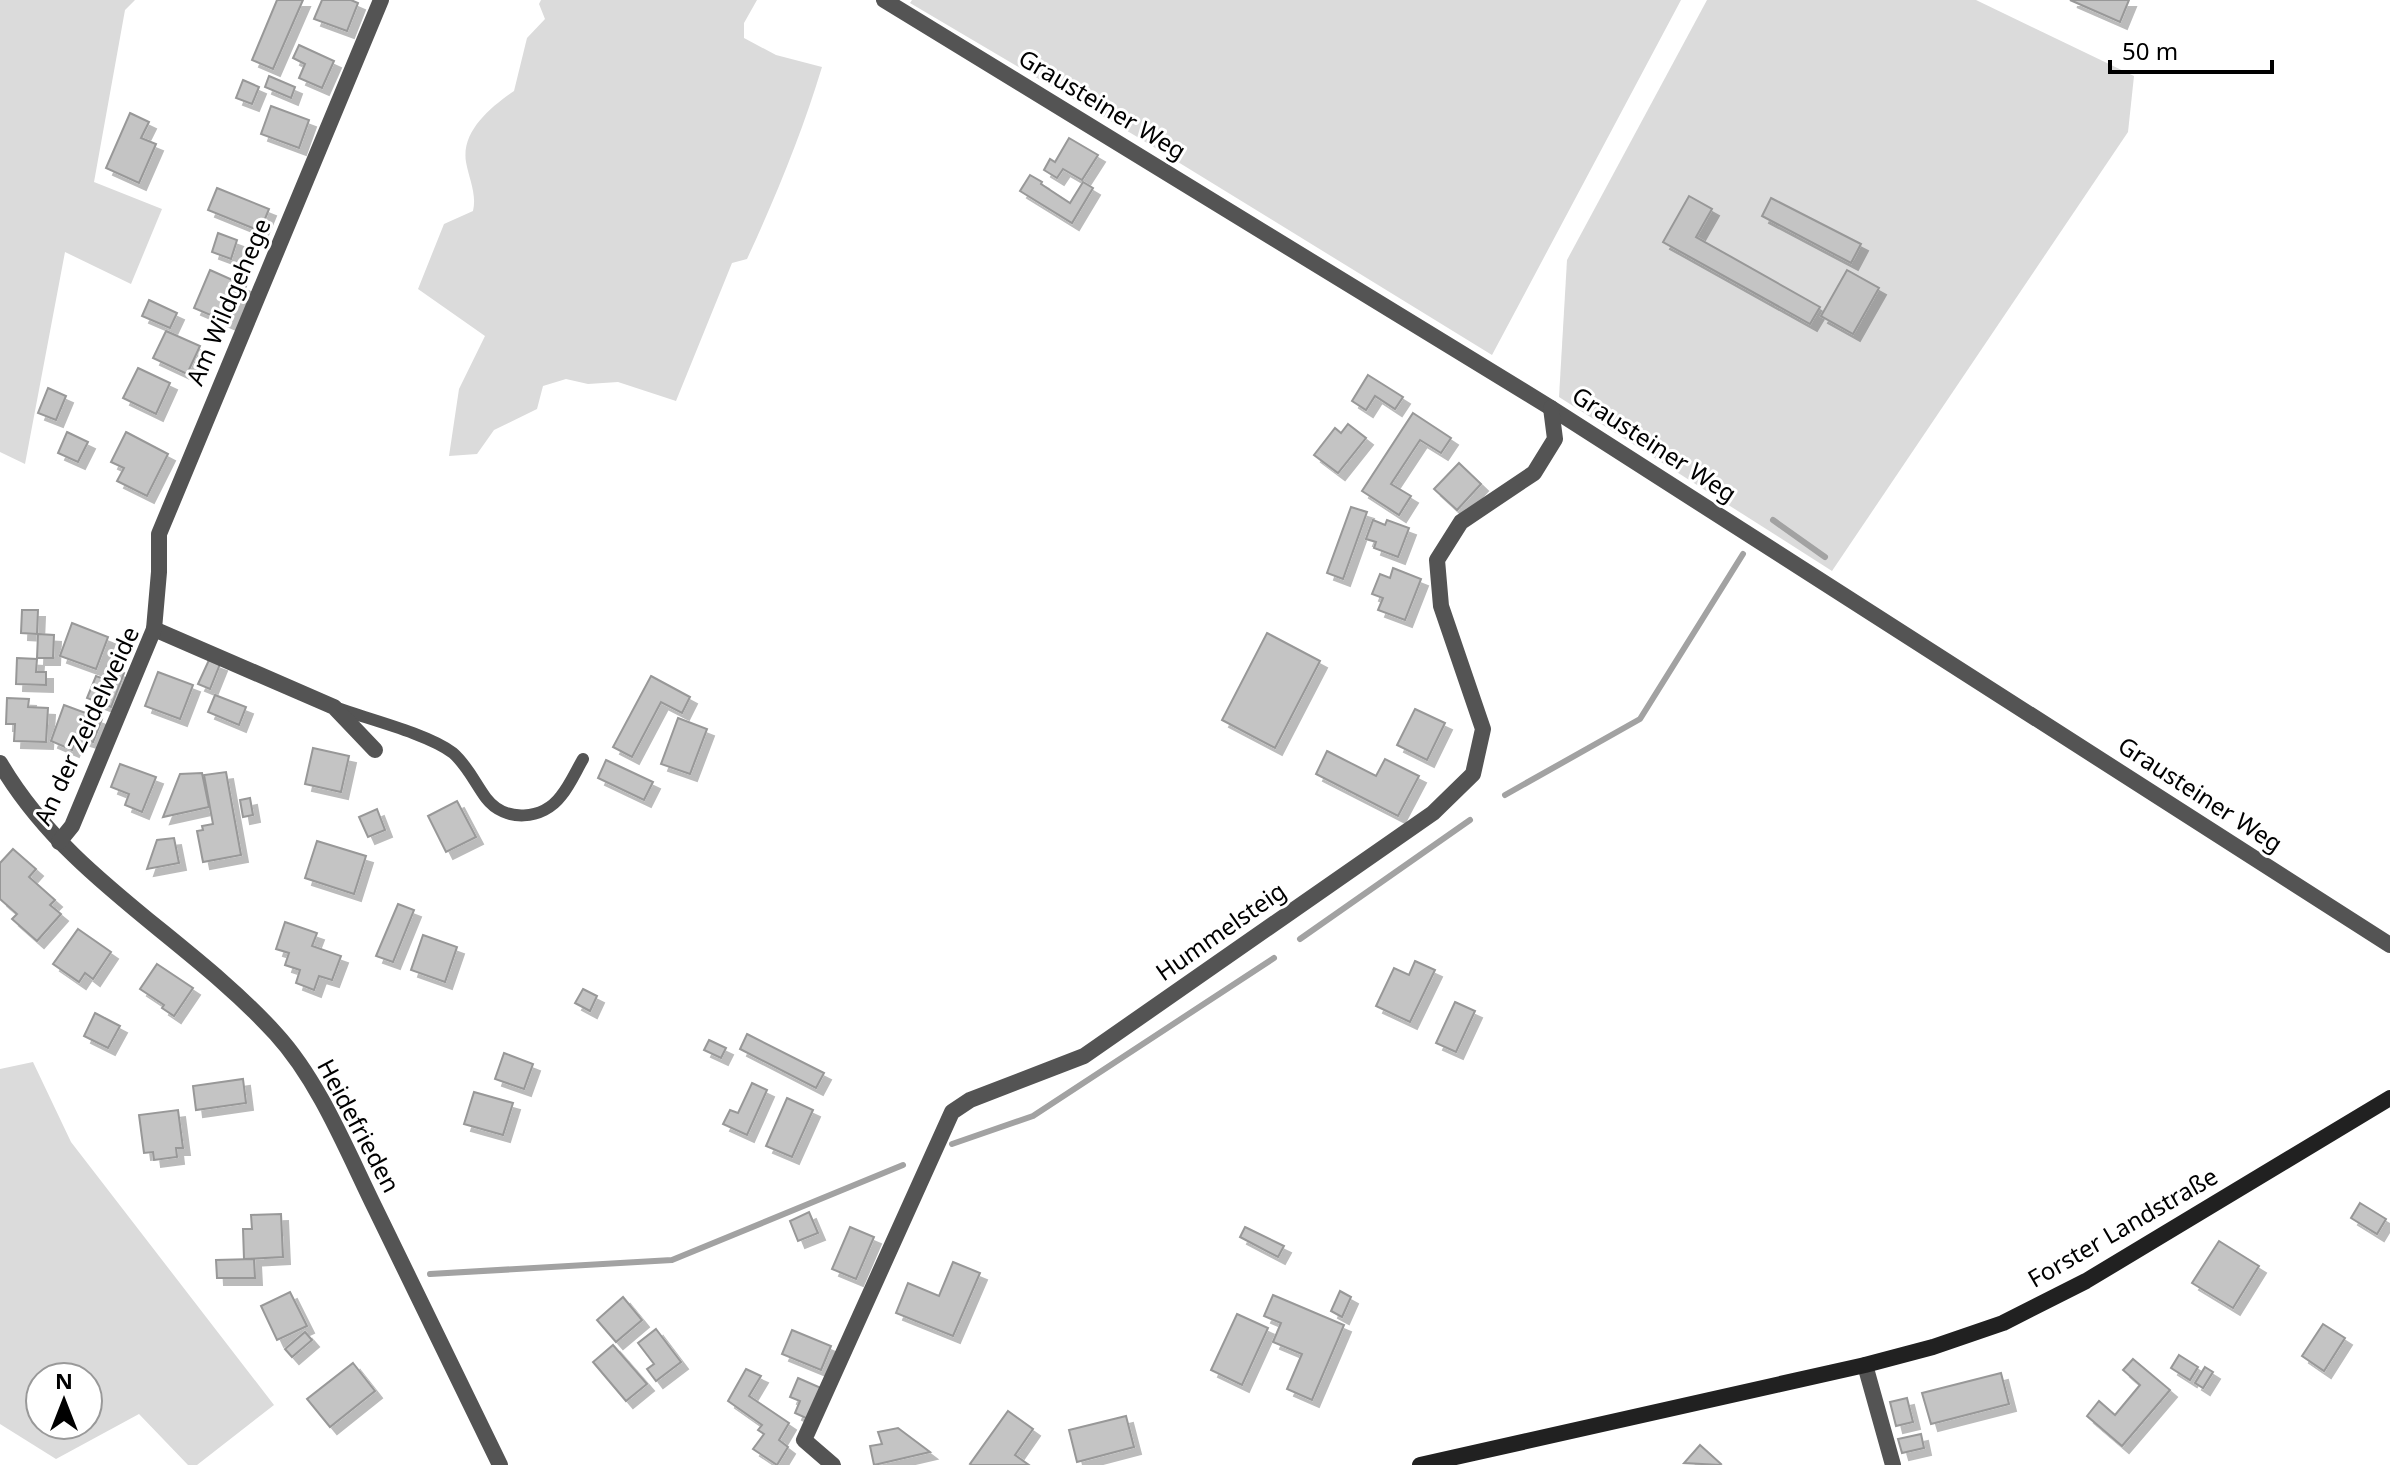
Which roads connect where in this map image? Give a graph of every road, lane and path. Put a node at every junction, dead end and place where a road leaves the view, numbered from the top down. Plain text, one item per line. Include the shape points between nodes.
1 (381, 0) edge
2 (884, 0) edge
3 (1551, 408) junction
4 (154, 629) junction
5 (334, 707) junction
6 (375, 750) dead end
7 (583, 759) dead end
8 (0, 763) edge
9 (59, 842) junction
10 (2390, 945) edge
11 (2390, 1098) edge
12 (1865, 1365) junction
13 (500, 1465) edge
14 (833, 1465) edge
15 (1420, 1465) edge
16 (1893, 1465) edge

1 - 4 street, Am Wildgehege via 159,534
2 - 3 street, Grausteiner Weg
3 - 10 street, Grausteiner Weg
3 - 14 street, Hummelsteig via 1555,439 1534,473 1461,522 1437,560 1441,606 1483,729 1473,774 1433,813 1084,1056 970,1100 952,1112 804,1440
4 - 5 street, An der Zeidelweide
4 - 9 street, An der Zeidelweide via 72,826
5 - 6 street, An der Zeidelweide
5 - 7 lane, An der Zeidelweide via 452,753 488,800 515,816 545,810 560,798
8 - 9 street, Heidefrieden
9 - 13 street, Heidefrieden via 279,1036 324,1103
11 - 12 main road, Forster Landstraße via 2072,1288 2003,1323
12 - 15 main road, Forster Landstraße
12 - 16 street

